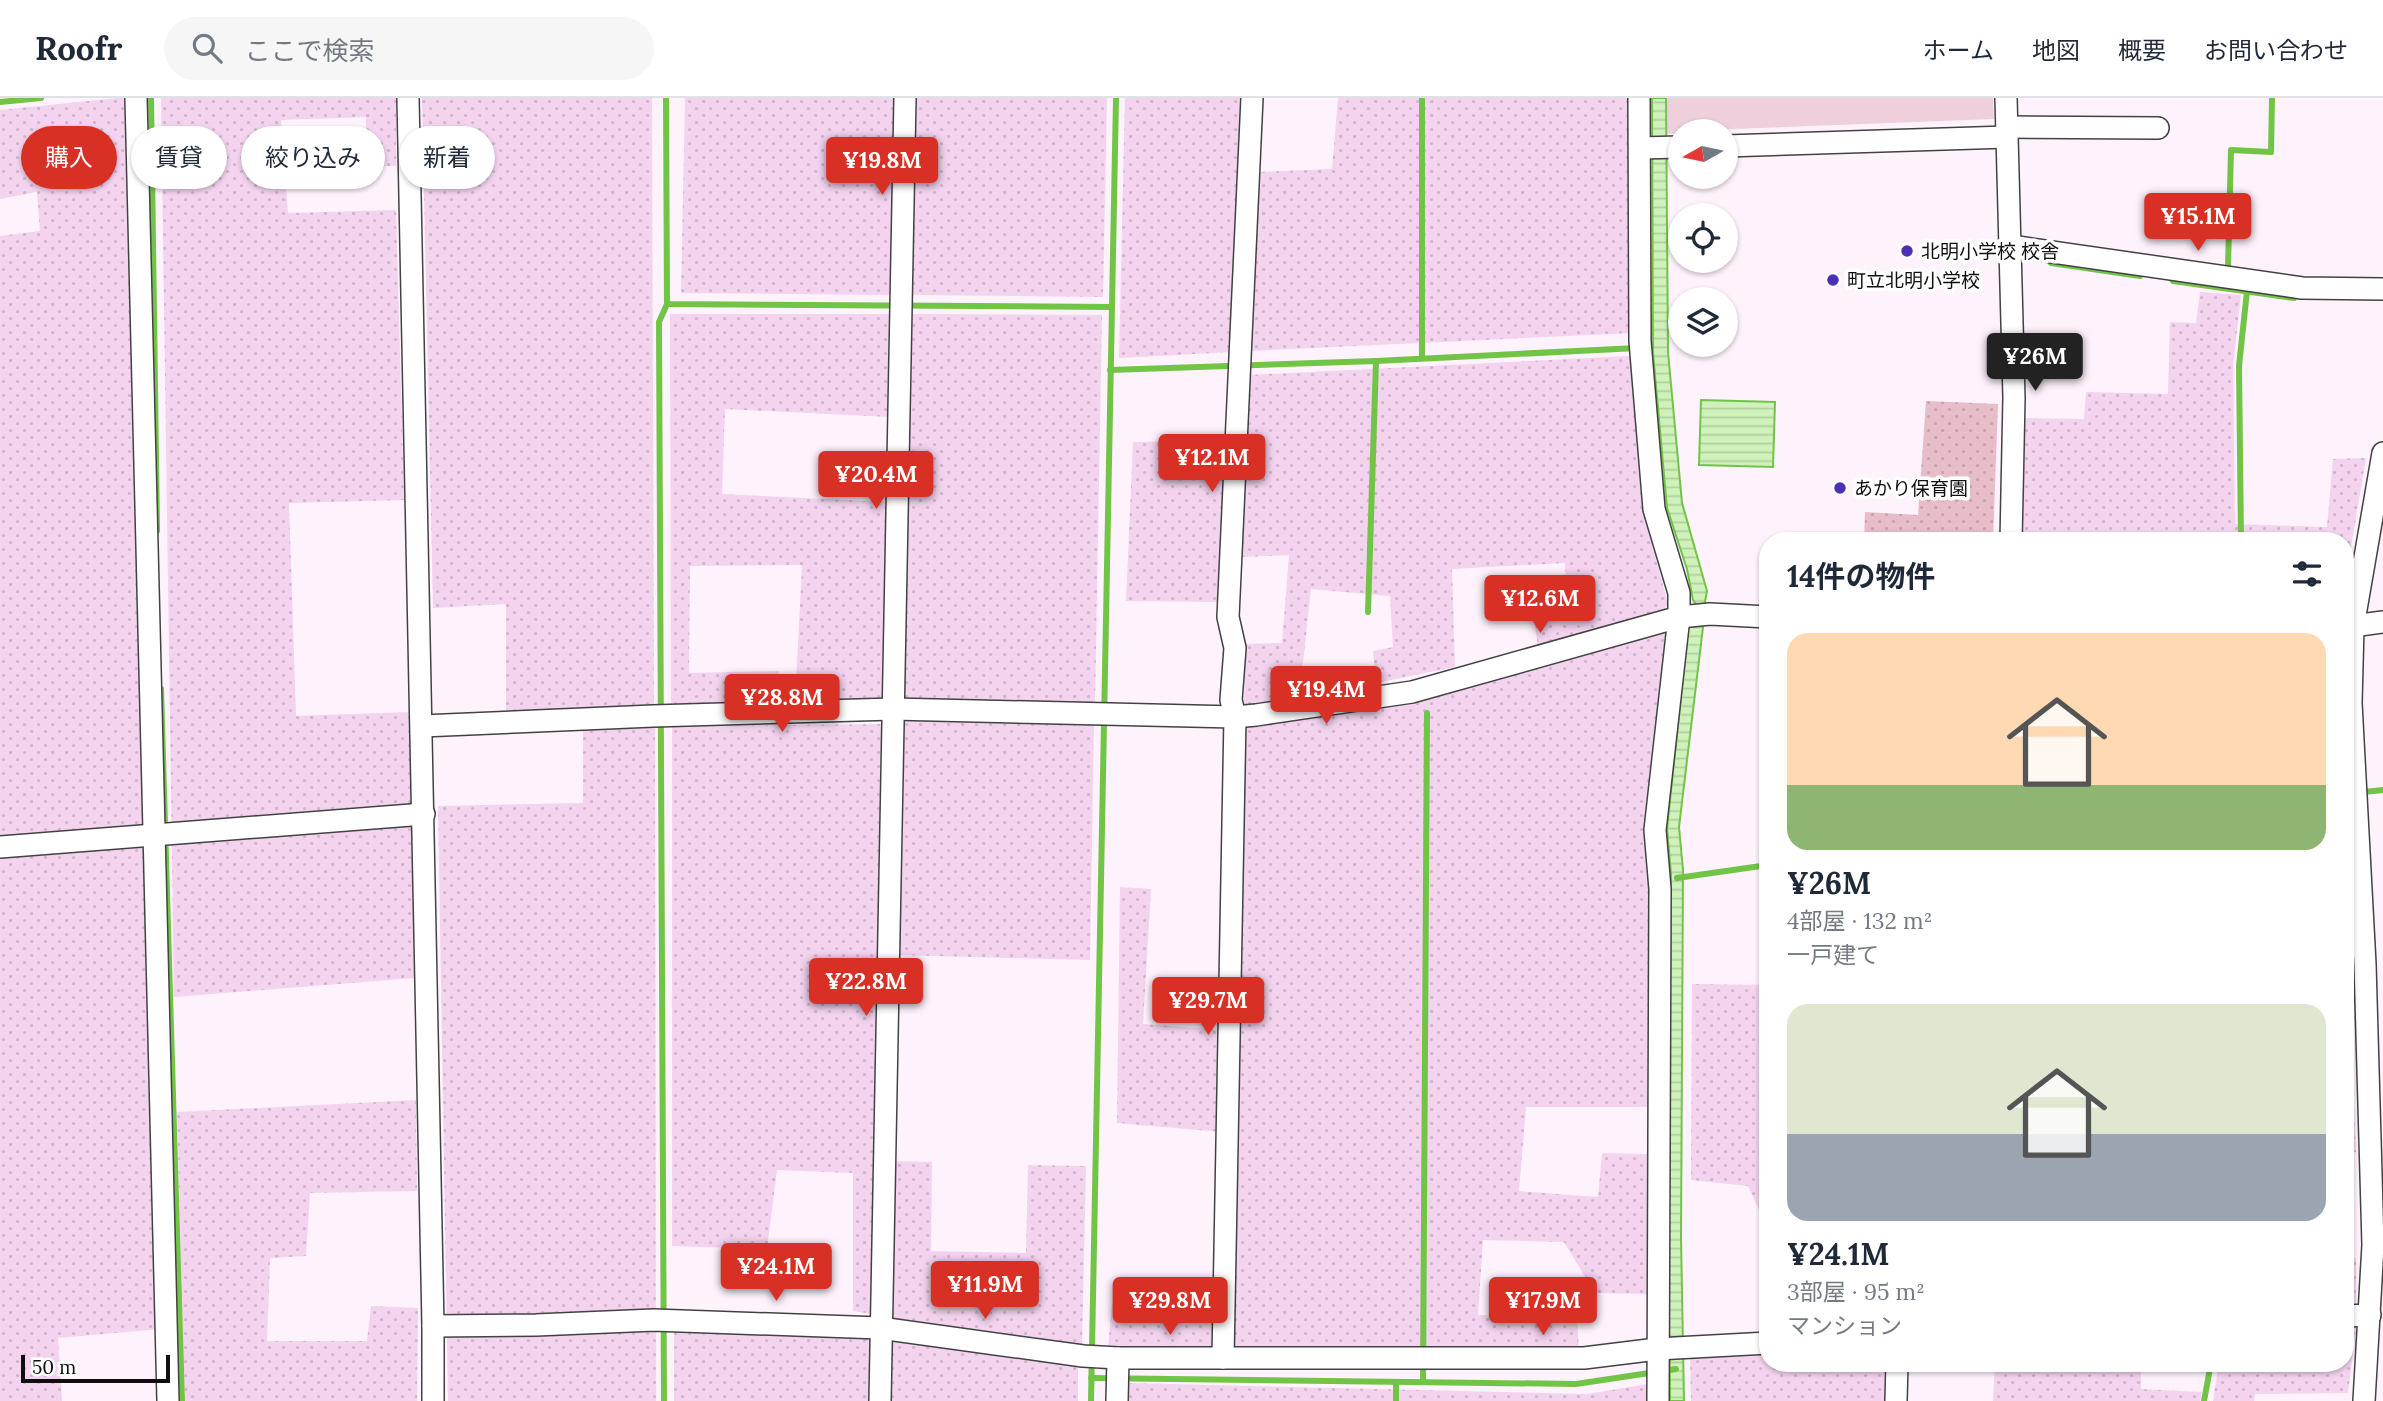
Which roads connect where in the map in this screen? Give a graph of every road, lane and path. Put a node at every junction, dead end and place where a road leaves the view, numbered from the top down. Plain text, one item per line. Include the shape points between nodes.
1 (136, 98) edge
2 (408, 98) edge
3 (905, 98) edge
4 (1252, 98) edge
5 (1639, 98) edge
6 (2006, 98) edge
7 (2158, 128) dead end
8 (2007, 132) junction
9 (1738, 145) edge
10 (1668, 147) edge
11 (1643, 148) junction
12 (2011, 246) junction
13 (2383, 289) edge
14 (2383, 453) edge
15 (2011, 532) edge
16 (2354, 601) edge
17 (1683, 617) junction
18 (1759, 617) edge
19 (2383, 622) edge
20 (2354, 626) edge
21 (893, 709) junction
22 (1235, 717) junction
23 (422, 726) junction
24 (2354, 756) edge
25 (424, 814) junction
26 (163, 835) junction
27 (0, 847) edge
28 (2378, 1245) edge
29 (2370, 1315) junction
30 (2354, 1316) edge
31 (433, 1326) junction
32 (880, 1328) junction
33 (1759, 1345) edge
34 (1223, 1358) junction
35 (1663, 1365) edge
36 (1109, 1372) edge
37 (1897, 1372) edge
38 (168, 1401) edge
39 (433, 1401) edge
40 (880, 1401) edge
41 (1896, 1401) edge
42 (2364, 1401) edge

1 - 26 street
2 - 23 street
3 - 21 street
4 - 22 street via 1228,617 1235,648 1231,700
5 - 11 street
6 - 8 street
7 - 8 street
8 - 9 street
8 - 12 street
10 - 11 street
11 - 17 street via 1641,348 1654,509
12 - 13 street via 2302,288
12 - 15 street
14 - 16 street
17 - 18 street
17 - 22 street via 1412,692
17 - 35 street via 1656,830
19 - 20 street
21 - 22 street
21 - 23 street
21 - 32 street
22 - 34 street
23 - 25 street
24 - 28 street
25 - 26 street
25 - 31 street
26 - 27 street
26 - 38 street
28 - 29 street
29 - 30 street
29 - 42 street
31 - 32 street via 663,1320
31 - 39 street
32 - 36 street
32 - 40 street
33 - 35 street
34 - 35 street via 1584,1358
34 - 36 street
37 - 41 street

